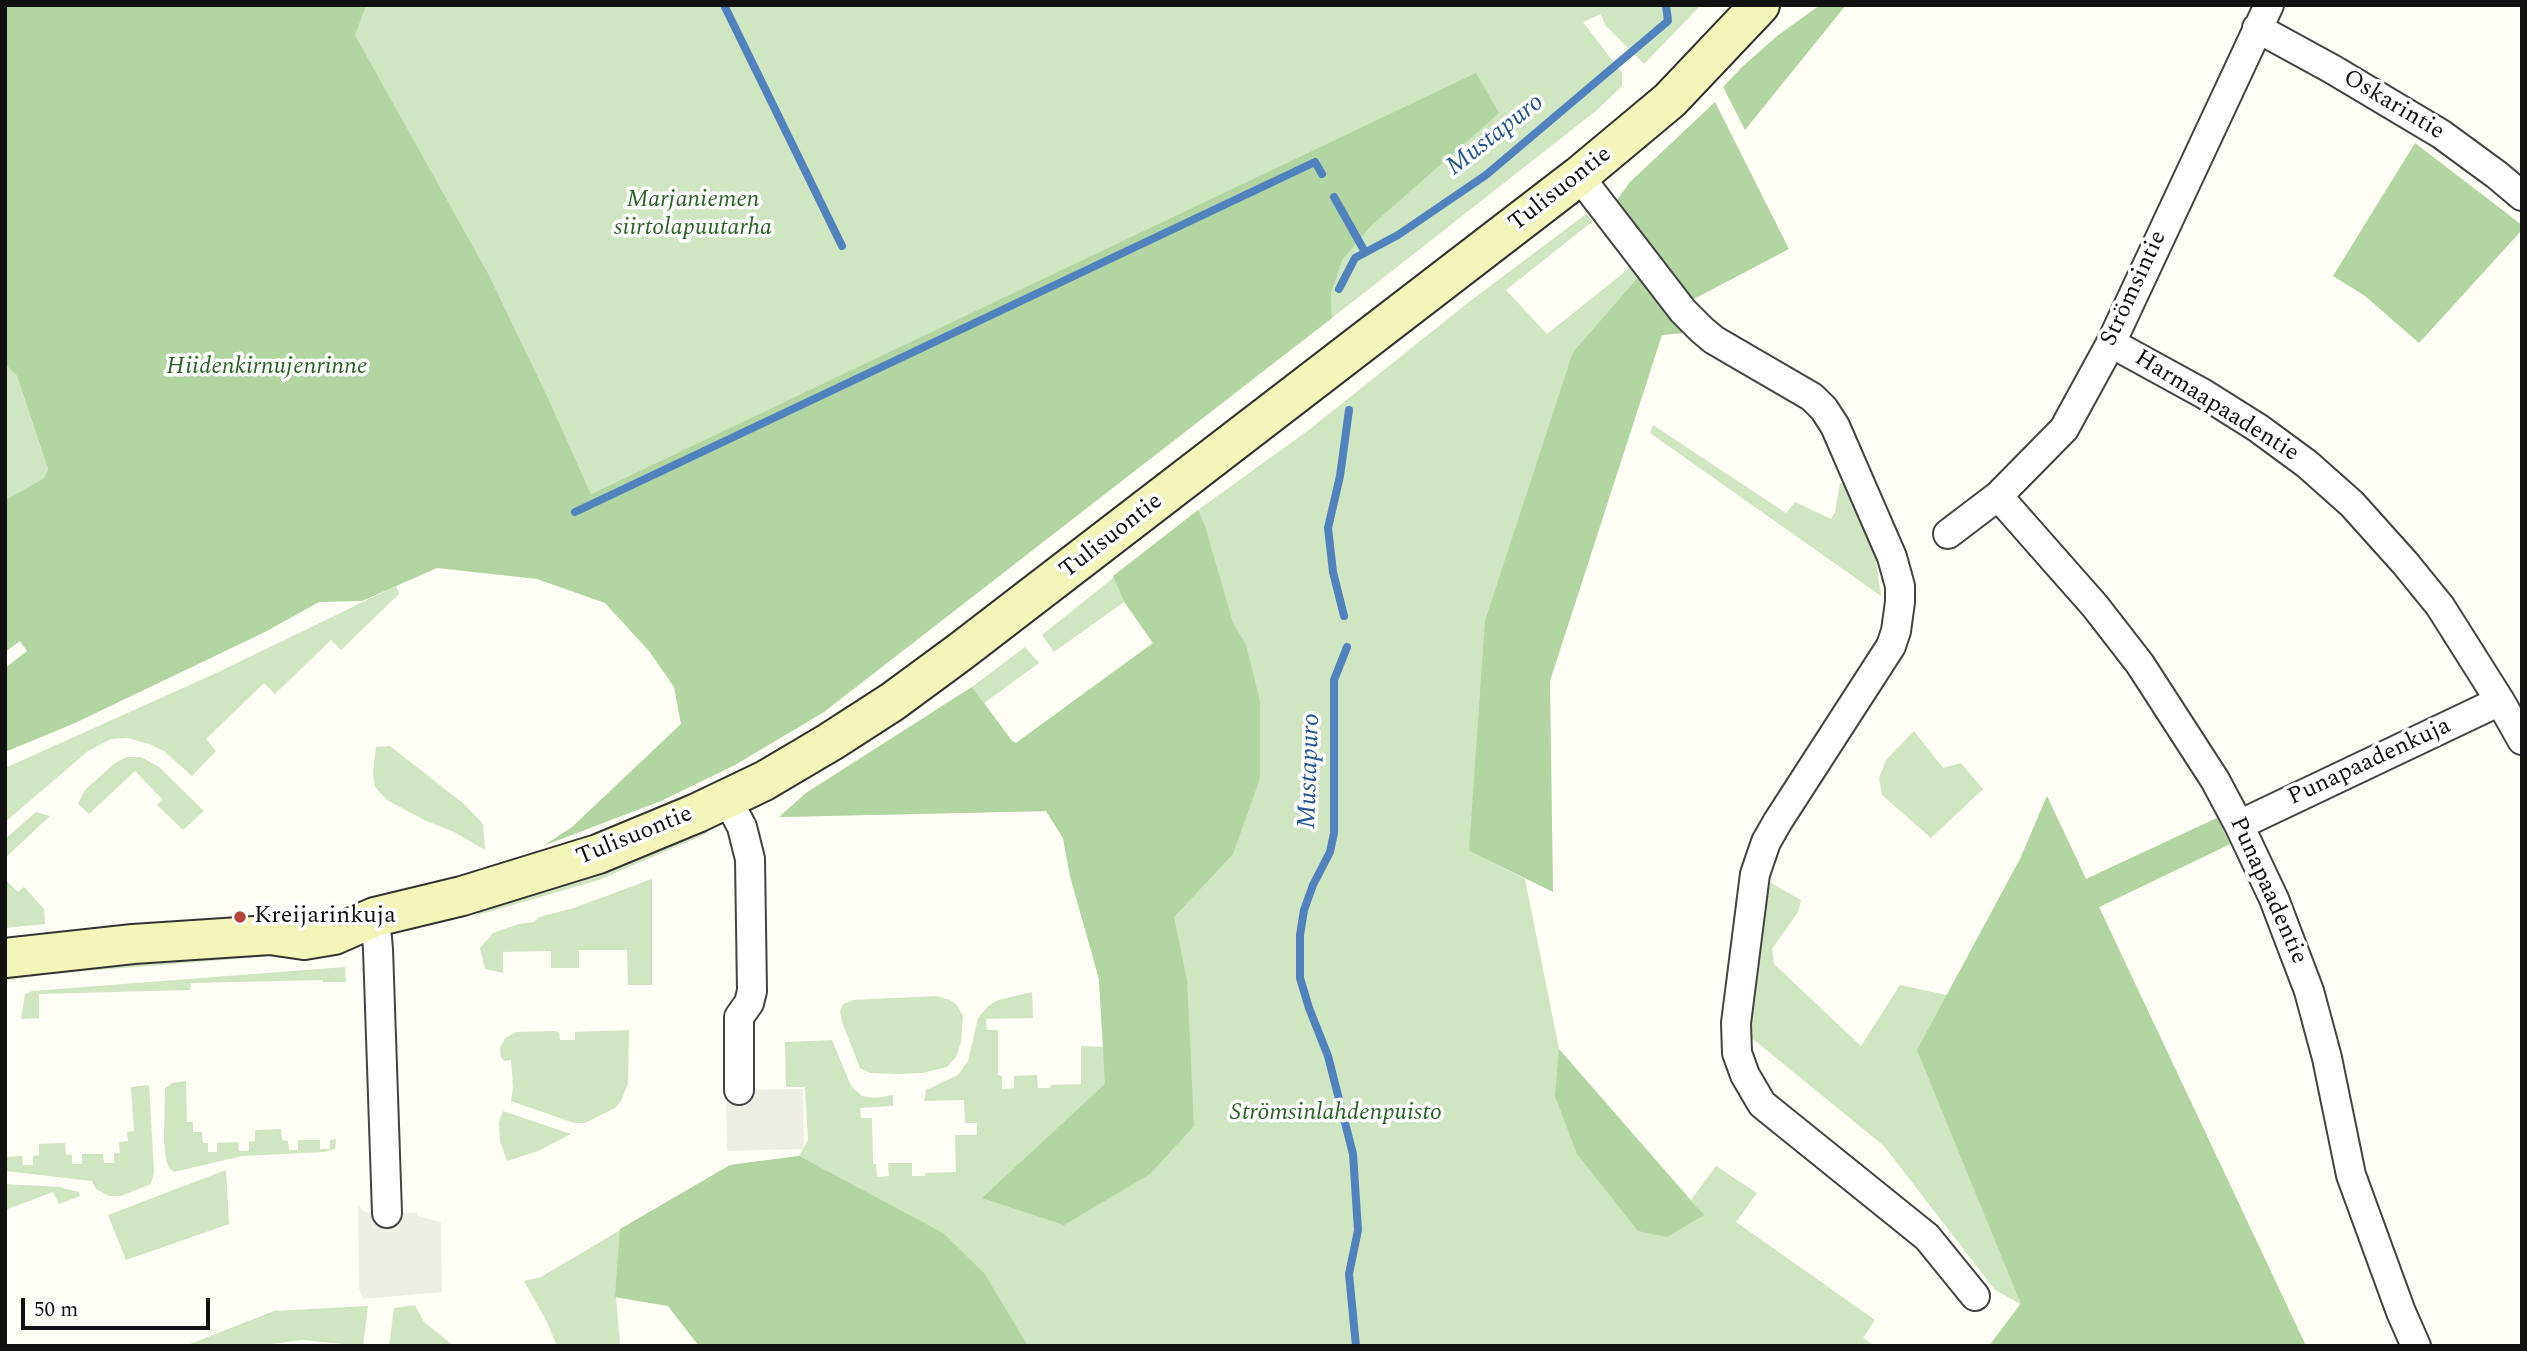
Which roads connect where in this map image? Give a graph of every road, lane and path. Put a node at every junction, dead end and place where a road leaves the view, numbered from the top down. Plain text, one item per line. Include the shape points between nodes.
1 (1760, 5) edge
2 (2263, 17) edge
3 (1579, 176) junction
4 (2522, 196) edge
5 (2111, 343) junction
6 (1998, 496) junction
7 (1948, 534) dead end
8 (2500, 701) junction
9 (2522, 740) edge
10 (727, 799) junction
11 (2239, 825) junction
12 (375, 917) junction
13 (5, 958) edge
14 (739, 1090) dead end
15 (387, 1213) dead end
16 (1975, 1296) dead end
17 (2416, 1346) edge

1 - 3 main road, Tulisuontie via 1670,100
2 - 4 street, Oskarintie via 2332,69 2441,134
2 - 5 street, Strömsintie
3 - 10 main road, Tulisuontie via 950,659 830,742
3 - 16 street via 1683,311 1714,340 1812,397 1824,409 1892,558 1900,586 1899,619 1891,646 1778,821 1755,874 1736,1023 1737,1054 1762,1104 1927,1237
5 - 6 street, Strömsintie via 2064,429
5 - 8 street, Harmaapaadentie via 2258,428 2352,504 2440,606
6 - 7 street, Strömsintie
6 - 11 street, Punapaadentie via 2140,664 2216,780
8 - 9 street, Harmaapaadentie
8 - 11 street, Punapaadenkuja
10 - 12 main road, Tulisuontie via 598,854
10 - 14 street via 742,827 750,859 752,991 739,1017
11 - 17 street, Punapaadentie via 2309,991 2351,1175
12 - 13 main road, Tulisuontie via 334,935 304,940 270,935
12 - 15 street

